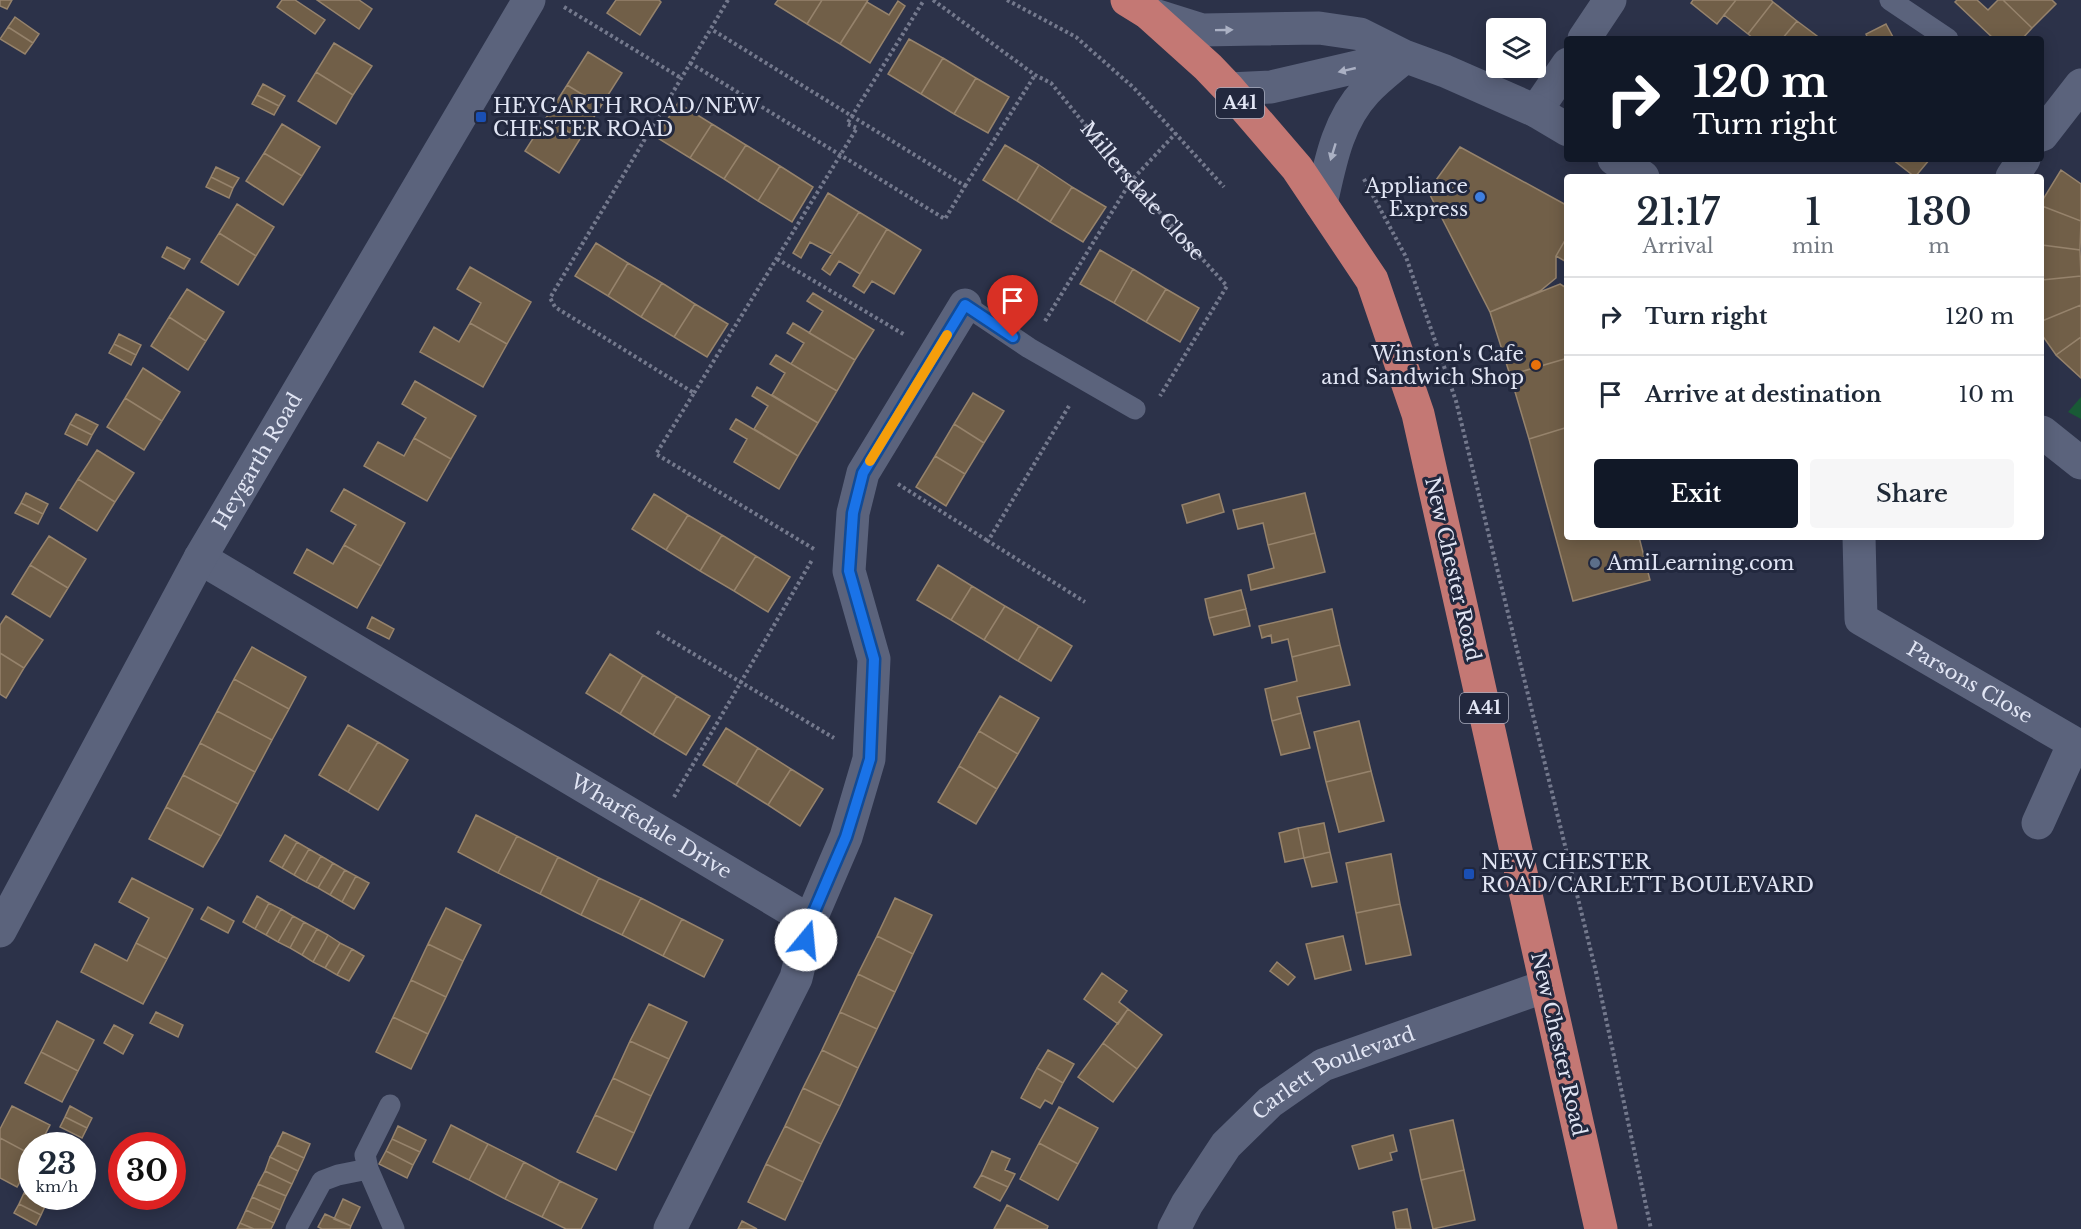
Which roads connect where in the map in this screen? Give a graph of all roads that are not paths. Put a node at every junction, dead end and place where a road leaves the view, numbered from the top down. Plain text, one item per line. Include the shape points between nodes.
1 (529, 0) edge
2 (1610, 0) edge
3 (1890, 0) edge
4 (1137, 6) edge
5 (1586, 36) edge
6 (1944, 36) edge
7 (1404, 56) junction
8 (1564, 70) edge
9 (2081, 85) edge
10 (1229, 89) junction
11 (1536, 111) junction
12 (2047, 116) edge
13 (1564, 128) edge
14 (1619, 162) edge
15 (1639, 174) edge
16 (1321, 204) junction
17 (965, 305) joint
18 (1135, 409) road end
19 (2044, 434) edge
20 (2081, 463) edge
21 (1860, 540) edge
22 (200, 558) junction
23 (2038, 823) dead end
24 (810, 921) junction
25 (0, 931) edge
26 (1546, 986) junction
27 (390, 1105) dead end
28 (368, 1169) junction
29 (296, 1229) edge
30 (394, 1229) edge
31 (670, 1229) edge
32 (1174, 1229) edge
33 (1601, 1229) edge

1 - 22 street, Heygarth Road
2 - 5 street
3 - 6 lane
4 -> 7 street via 1202,30 1319,28 1360,34
4 - 10 highway, New Chester Road / A41
7 -> 10 street via 1271,87
7 - 11 street
7 -> 16 street via 1365,92 1344,125 1333,149
8 - 11 street
9 - 12 street
10 - 16 highway, New Chester Road / A41 via 1297,168
11 - 13 street
14 - 15 street
16 - 26 highway, New Chester Road / A41 via 1372,280 1418,414
17 - 18 lane via 1029,348
17 - 24 street via 863,473 853,513 849,571 874,659 870,759 846,837
19 - 20 street
21 - 23 street, Parsons Close via 1861,619 2074,743
22 - 24 street, Wharfedale Drive
22 - 25 street, Heygarth Road
24 - 31 street via 796,978
26 - 32 street, Carlett Boulevard via 1323,1065 1270,1102 1226,1145
26 - 33 highway, New Chester Road / A41
27 - 28 lane via 365,1155
28 - 29 lane via 322,1181
28 - 30 lane

